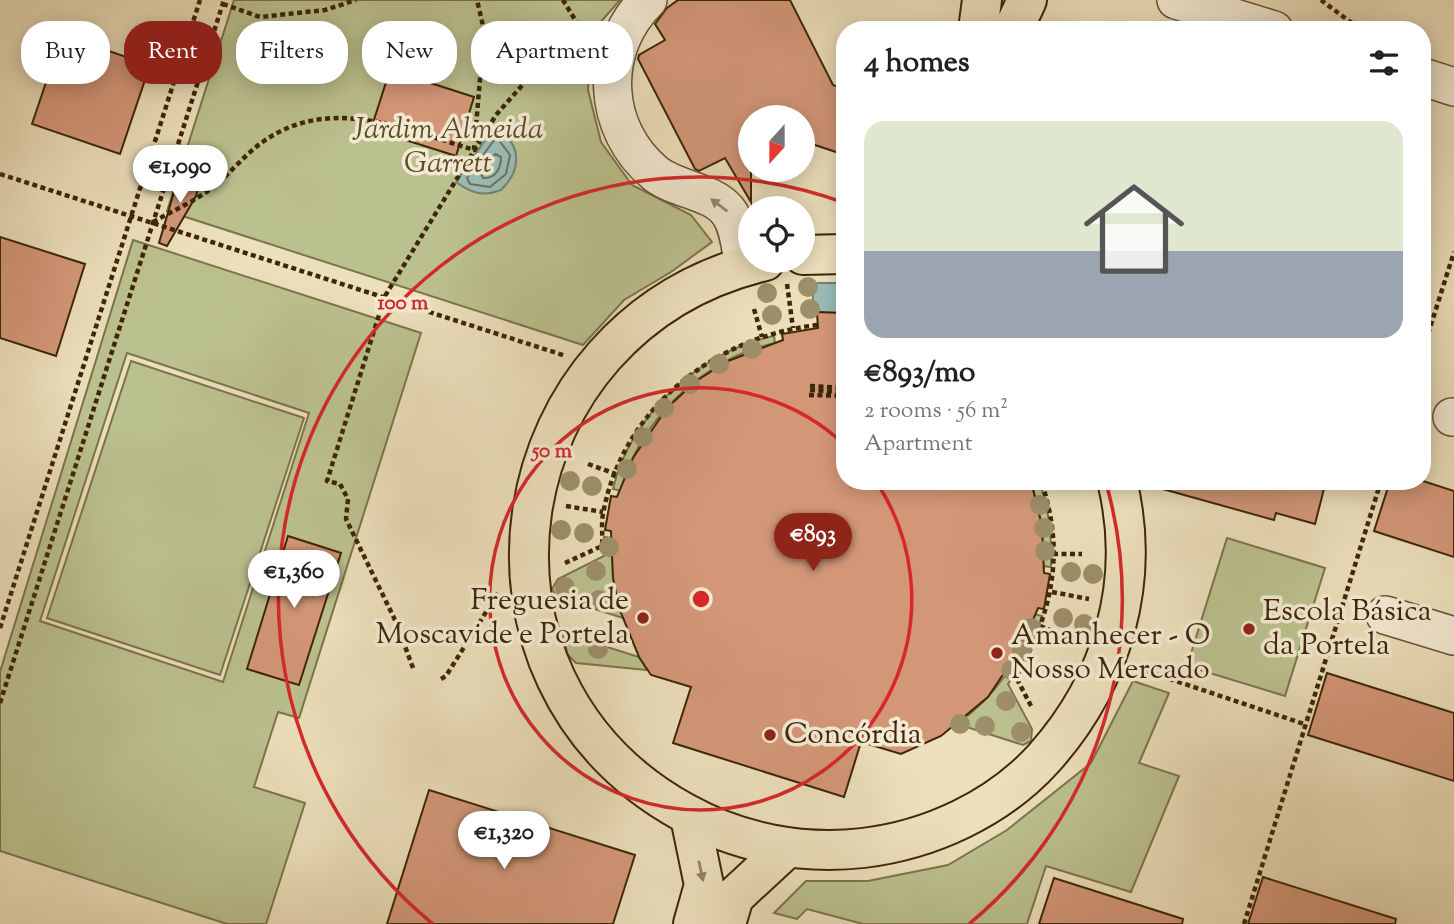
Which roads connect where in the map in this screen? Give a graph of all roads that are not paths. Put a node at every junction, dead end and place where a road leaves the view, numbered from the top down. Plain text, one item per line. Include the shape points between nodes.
1 (648, 0) edge
2 (982, 0) edge
3 (1027, 0) edge
4 (1176, 0) edge
5 (979, 21) edge
6 (1017, 21) edge
7 (1245, 21) edge
8 (1431, 80) edge
9 (1454, 87) edge
10 (738, 226) edge
11 (836, 256) edge
12 (815, 260) edge
13 (740, 273) edge
14 (1119, 490) edge
15 (1385, 615) dead end
16 (1454, 636) edge
17 (690, 817) junction
18 (788, 848) junction
19 (693, 924) edge
20 (726, 924) edge

10 -> 1 street via 713,199 681,189 656,173 632,148 616,116 611,80 617,46 634,14
2 - 5 main road
3 - 6 main road
4 - 7 street
8 - 9 street
11 - 12 main road
13 - 17 main road via 705,279 674,296 634,324 592,367 555,428 533,496 529,532 533,604 546,651 571,705 615,762
14 - 18 main road via 1126,536 1122,608 1100,676 1063,738 1011,788 950,825 880,846
15 - 16 street
17 - 18 main road via 738,837
17 -> 19 main road via 704,884
18 - 20 main road via 734,897

